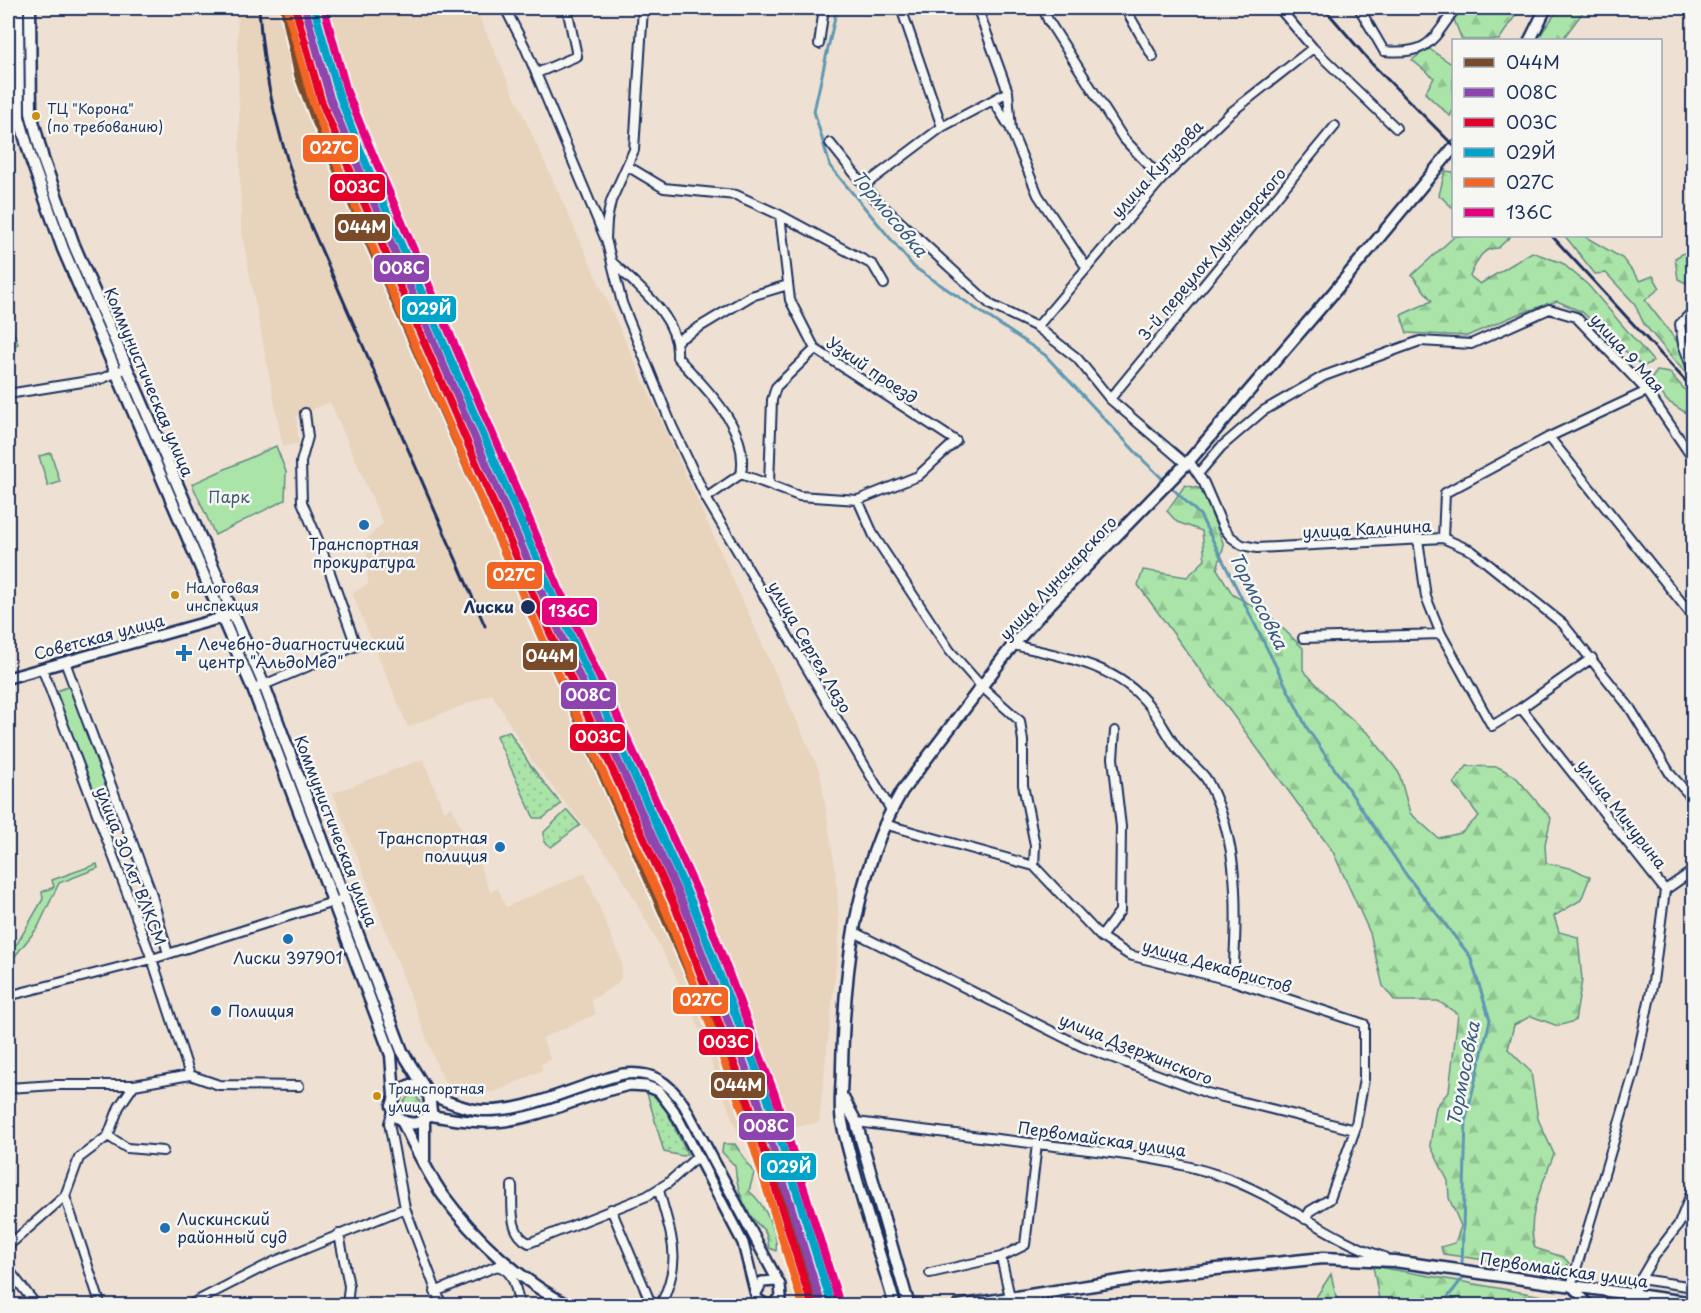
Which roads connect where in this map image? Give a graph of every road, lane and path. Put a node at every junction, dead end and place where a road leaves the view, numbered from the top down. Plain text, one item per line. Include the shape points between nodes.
1 (18, 8) edge
2 (30, 8) edge
3 (505, 8) edge
4 (567, 8) edge
5 (643, 8) edge
6 (824, 8) edge
7 (901, 8) edge
8 (981, 8) edge
9 (1044, 8) edge
10 (1125, 8) edge
11 (1279, 8) edge
12 (1359, 8) edge
13 (1456, 8) edge
14 (1546, 8) edge
15 (1530, 39) edge
16 (819, 44) dead end
17 (1313, 48) junction
18 (1154, 57) dead end
19 (537, 73) junction
20 (1008, 92) junction
21 (993, 100) junction
22 (19, 117) junction
23 (8, 120) edge
24 (1335, 126) dead end
25 (942, 127) junction
26 (1396, 128) dead end
27 (1011, 130) junction
28 (830, 143) dead end
29 (1452, 150) edge
30 (629, 167) junction
31 (1162, 179) junction
32 (865, 185) junction
33 (780, 215) junction
34 (606, 239) junction
35 (610, 261) junction
36 (1086, 267) junction
37 (884, 284) dead end
38 (788, 285) junction
39 (1694, 310) edge
40 (1037, 327) junction
41 (678, 340) junction
42 (815, 349) junction
43 (127, 368) junction
44 (116, 373) junction
45 (1694, 374) edge
46 (1647, 391) junction
47 (8, 394) edge
48 (1110, 399) junction
49 (305, 413) dead end
50 (1549, 437) junction
51 (1694, 460) edge
52 (1187, 462) junction
53 (741, 474) junction
54 (1198, 474) junction
55 (768, 484) junction
56 (706, 498) junction
57 (858, 500) junction
58 (1443, 538) junction
59 (1418, 539) junction
60 (234, 614) junction
61 (223, 618) junction
62 (1694, 618) edge
63 (1441, 634) junction
64 (1303, 638) dead end
65 (1013, 645) junction
66 (1592, 658) junction
67 (65, 662) junction
68 (42, 668) junction
69 (8, 678) edge
70 (264, 685) junction
71 (981, 686) junction
72 (253, 689) junction
73 (1521, 708) junction
74 (1115, 731) dead end
75 (1694, 800) edge
76 (891, 810) junction
77 (884, 824) junction
78 (1034, 866) junction
79 (1694, 870) edge
80 (1665, 890) junction
81 (346, 898) junction
82 (335, 902) junction
83 (854, 932) junction
84 (1101, 937) junction
85 (168, 954) junction
86 (152, 959) junction
87 (1233, 981) junction
88 (8, 996) edge
89 (189, 1075) junction
90 (134, 1085) junction
91 (299, 1086) dead end
92 (8, 1088) edge
93 (427, 1092) junction
94 (842, 1095) junction
95 (394, 1096) junction
96 (393, 1110) junction
97 (427, 1117) junction
98 (842, 1120) junction
99 (402, 1121) junction
100 (856, 1122) junction
101 (1355, 1130) junction
102 (108, 1136) junction
103 (1037, 1144) junction
104 (163, 1151) dead end
105 (698, 1156) junction
106 (424, 1166) junction
107 (512, 1186) dead end
108 (1694, 1186) edge
109 (658, 1190) junction
110 (66, 1192) junction
111 (405, 1208) junction
112 (611, 1209) junction
113 (1305, 1219) junction
114 (339, 1234) junction
115 (8, 1246) edge
116 (1001, 1257) junction
117 (1394, 1261) junction
118 (8, 1269) edge
119 (930, 1274) dead end
120 (1640, 1279) junction
121 (776, 1281) junction
122 (1571, 1286) junction
123 (1694, 1287) edge
124 (435, 1292) junction
125 (756, 1293) junction
126 (1632, 1294) junction
127 (519, 1302) dead end
128 (1011, 1302) edge
129 (1694, 1303) edge
130 (37, 1305) edge
131 (101, 1305) edge
132 (187, 1305) edge
133 (347, 1305) edge
134 (442, 1305) edge
135 (569, 1305) edge
136 (652, 1305) edge
137 (660, 1305) edge
138 (770, 1305) edge
139 (895, 1305) edge
140 (909, 1305) edge
141 (958, 1305) edge
142 (990, 1305) edge
143 (1591, 1305) edge

1 - 22 main road, Коммунистическая улица
2 - 43 main road, Коммунистическая улица via 31,113 43,159 74,245
3 - 19 street
4 - 19 street via 578,56
5 - 30 street via 637,132
6 - 16 street
7 - 25 street
8 - 20 street via 980,15
9 - 31 street via 1124,138
10 - 18 street
11 - 17 street
12 - 13 street via 1384,51 1406,53 1425,48
14 - 15 main road
17 - 26 street
17 - 31 street, улица Кутузова via 1229,114
19 - 34 street
20 - 21 street
20 - 27 street
21 - 25 street
21 - 27 street
22 - 23 street
22 - 44 main road, Коммунистическая улица via 63,249
24 - 48 street, 3-й переулок Луначарского
25 - 32 street
27 - 36 street via 1038,195
28 - 32 street, улица Калинина
29 - 52 main road, улица Луначарского
30 - 33 street via 664,188 736,195
30 - 34 street via 611,201
31 - 36 street, улица Кутузова
32 - 40 street, улица Калинина via 874,198 991,305
33 - 37 street via 873,265
33 - 38 street, Узкий проезд
34 - 35 street, улица Сергея Лазо
35 - 41 street via 655,303
35 - 56 street, улица Сергея Лазо via 622,303
36 - 40 street, улица Кутузова
38 - 41 street via 751,296
38 - 42 street, Узкий проезд via 790,300
39 - 45 street via 1680,324
40 - 48 street, улица Калинина via 1077,358
41 - 53 street via 677,357 712,396 736,433 743,463
42 - 55 street via 776,387
42 - 57 street, Узкий проезд via 956,441 918,476
43 - 44 street
43 - 60 main road, Коммунистическая улица
44 - 47 street
44 - 61 main road, Коммунистическая улица
46 - 50 street
46 - 51 street, улица 9 Мая
46 - 54 street, улица 9 Мая via 1576,317 1549,309 1471,344 1420,341 1324,376 1263,411 1221,447
48 - 52 street, улица Калинина
49 - 70 street via 308,437 302,462 302,502 356,646
50 - 58 street via 1445,493
50 - 62 street
52 - 54 street, улица Калинина
52 - 65 main road, улица Луначарского
53 - 55 street
53 - 56 street
54 - 59 street, улица Калинина via 1223,527 1242,545 1268,548
55 - 57 street via 800,496
56 - 76 street, улица Сергея Лазо
57 - 71 street via 874,536 899,574 950,651
58 - 59 street, улица Калинина
58 - 66 street, улица Калинина via 1472,551 1517,585 1563,624
59 - 63 street via 1426,597
60 - 61 street, Советская улица
60 - 70 main road, Коммунистическая улица
61 - 67 street, Советская улица
61 - 72 main road, Коммунистическая улица
63 - 64 street
63 - 73 street via 1492,726
65 - 71 main road, улица Луначарского
65 - 87 street via 1076,660 1117,676 1150,706 1177,749 1206,779 1231,846 1236,920
66 - 73 street
66 - 75 street, улица Калинина via 1630,708 1671,775
67 - 68 street, Советская улица
67 - 85 street, улица 30 лет ВЛКСМ via 151,892
68 - 69 street, Советская улица
68 - 86 street, улица 30 лет ВЛКСМ
70 - 72 street
70 - 81 main road, Коммунистическая улица
71 - 76 main road, улица Луначарского
71 - 78 street via 1020,722 1023,784 1035,845
72 - 82 main road, Коммунистическая улица
73 - 80 street, улица Мичурина
74 - 84 street via 1113,758 1121,827 1120,911
76 - 77 main road, улица Луначарского
77 - 78 street
77 - 83 main road, улица Луначарского via 869,866
78 - 84 street, улица Декабристов
79 - 80 street
80 - 122 street, улица Мичурина via 1653,982 1634,1074
81 - 82 street
81 - 93 main road, Коммунистическая улица via 402,1051
82 - 85 street
82 - 95 main road, Коммунистическая улица via 391,1055
83 - 94 main road, улица Луначарского via 843,1032
83 - 101 street, улица Дзержинского via 1081,1046 1207,1093
84 - 87 street, улица Декабристов via 1129,955
85 - 86 street
86 - 88 street
86 - 89 street, улица 30 лет ВЛКСМ
87 - 101 street, улица Декабристов via 1364,1024 1364,1079
89 - 90 street
89 - 91 street via 219,1085
90 - 92 street
90 - 102 street via 119,1107
93 - 95 main road via 416,1085 406,1085
93 - 97 main road via 432,1103
93 - 121 street via 468,1108 494,1110 623,1074 639,1073 661,1079 673,1088 684,1105
94 - 98 main road, улица Луначарского
94 - 100 main road
95 - 96 main road
96 - 99 main road
96 - 111 street via 389,1123
97 - 99 main road via 411,1124
97 - 105 street via 495,1122 616,1088 646,1086 664,1096
97 - 106 main road
98 - 100 main road
98 - 139 main road, улица Луначарского
99 - 106 main road
100 - 103 street, Первомайская улица
100 - 140 main road
101 - 113 street via 1330,1199 1310,1211
102 - 104 street via 127,1148
102 - 110 street via 79,1158
103 - 113 street, Первомайская улица via 1188,1166 1261,1193
103 - 116 street via 1025,1245
105 - 109 street
105 - 125 street via 743,1243
106 - 135 main road via 442,1194 497,1256
107 - 112 street via 514,1228 529,1243
108 - 120 street via 1679,1224
109 - 112 street
109 - 137 street via 675,1255 671,1280
110 - 115 street
110 - 131 street
111 - 114 street
111 - 124 street
112 - 136 street
113 - 117 street, Первомайская улица via 1340,1240
114 - 132 street
114 - 133 street via 349,1286
116 - 119 street
116 - 128 street
117 - 122 main road, Первомайская улица
117 - 128 main road, Первомайская улица via 1323,1258 1258,1263 1159,1275
118 - 130 street
120 - 123 street
120 - 126 street
121 - 125 street via 762,1282
121 - 138 street via 781,1297
122 - 126 main road, Первомайская улица
122 - 143 street
124 - 127 street via 496,1266 512,1276
124 - 134 street
125 - 138 street via 760,1302
126 - 129 main road, Первомайская улица
128 - 141 main road, Первомайская улица
128 - 142 main road, Первомайская улица

